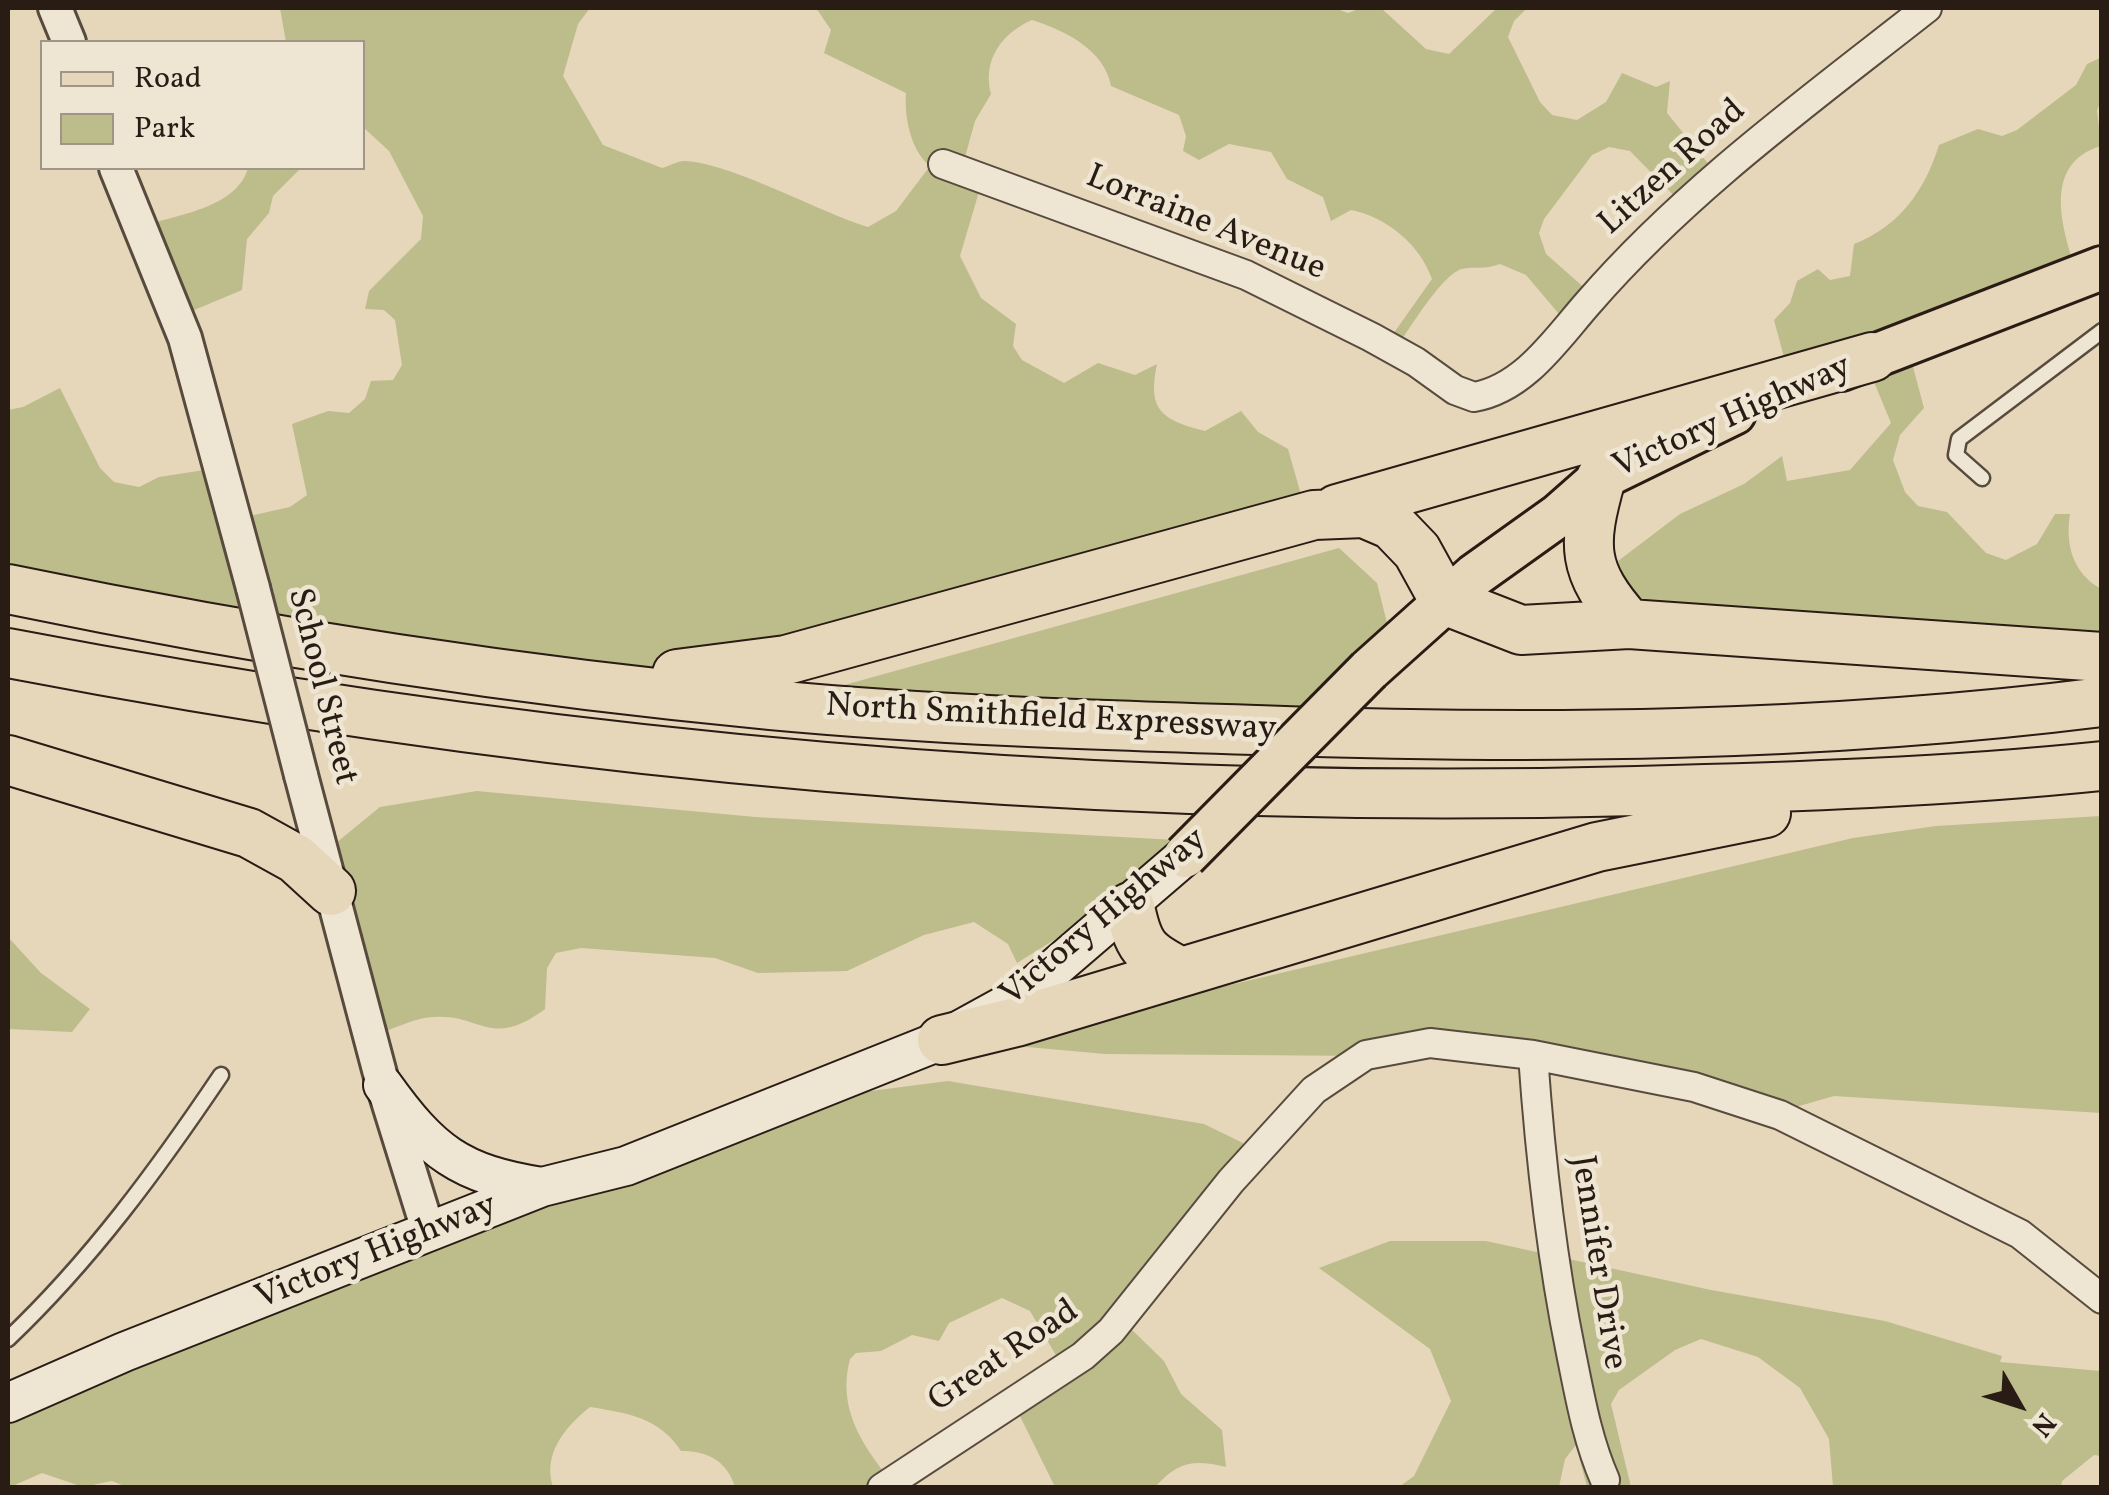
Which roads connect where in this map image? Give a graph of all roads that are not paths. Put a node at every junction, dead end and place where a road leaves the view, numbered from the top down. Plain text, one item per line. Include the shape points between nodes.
1 (55, 8) edge
2 (1927, 8) edge
3 (68, 40) edge
4 (944, 164) dead end
5 (117, 170) edge
6 (2101, 270) edge
7 (2102, 331) edge
8 (1872, 356) junction
9 (1483, 395) joint
10 (1601, 478) junction
11 (1982, 478) dead end
12 (1314, 516) junction
13 (8, 589) edge
14 (1444, 600) junction
15 (1629, 624) junction
16 (8, 653) edge
17 (2102, 657) edge
18 (508, 675) junction
19 (2102, 702) edge
20 (8, 760) edge
21 (2102, 766) edge
22 (1904, 783) junction
23 (1185, 856) joint
24 (331, 890) junction
25 (1130, 908) junction
26 (1179, 970) junction
27 (942, 1040) junction
28 (1533, 1055) junction
29 (221, 1075) dead end
30 (383, 1085) junction
31 (542, 1188) junction
32 (429, 1233) junction
33 (2102, 1299) edge
34 (8, 1340) edge
35 (8, 1403) edge
36 (1605, 1480) dead end
37 (882, 1488) edge

1 - 3 street
2 - 9 street, Litzen Road via 1739,156 1640,246 1522,375
4 - 9 street, Lorraine Avenue via 1246,275 1416,362 1455,390
5 - 24 street, School Street, bridge via 185,338
6 - 8 main road, Victory Highway
7 - 11 lane via 1959,439 1956,455
8 - 10 main road, Victory Highway via 1691,431
8 - 12 highway
10 - 14 main road, Victory Highway
10 - 15 highway via 1587,557 1601,592
12 - 14 highway via 1364,513 1392,526 1417,551
12 - 18 highway via 786,660 642,677
13 - 18 highway, North Smithfield Expressway via 240,634
14 - 15 highway via 1521,630
14 - 23 main road, Victory Highway, bridge
15 - 17 highway
16 - 22 highway, North Smithfield Expressway via 496,734 1003,782 1420,796
18 - 19 highway, North Smithfield Expressway via 874,713 1402,736 1834,728
20 - 24 highway via 249,833 296,859
21 - 22 highway, North Smithfield Expressway
22 - 26 highway via 1598,847
23 - 25 main road, Victory Highway
24 - 30 street, School Street
25 - 26 highway via 1148,955
25 - 27 main road, Victory Highway via 1022,996
26 - 27 highway
27 - 31 main road, Victory Highway via 626,1166
28 - 33 street, Great Road via 1694,1087 1809,1126 2020,1234
28 - 36 street, Jennifer Drive via 1541,1166 1565,1323 1590,1445
28 - 37 street, Great Road via 1452,1043 1366,1055 1314,1090 1097,1343 1055,1378
29 - 34 lane via 153,1176 62,1288
30 - 31 main road via 426,1141 465,1166
30 - 32 street, School Street
31 - 32 main road, Victory Highway
32 - 35 main road, Victory Highway

